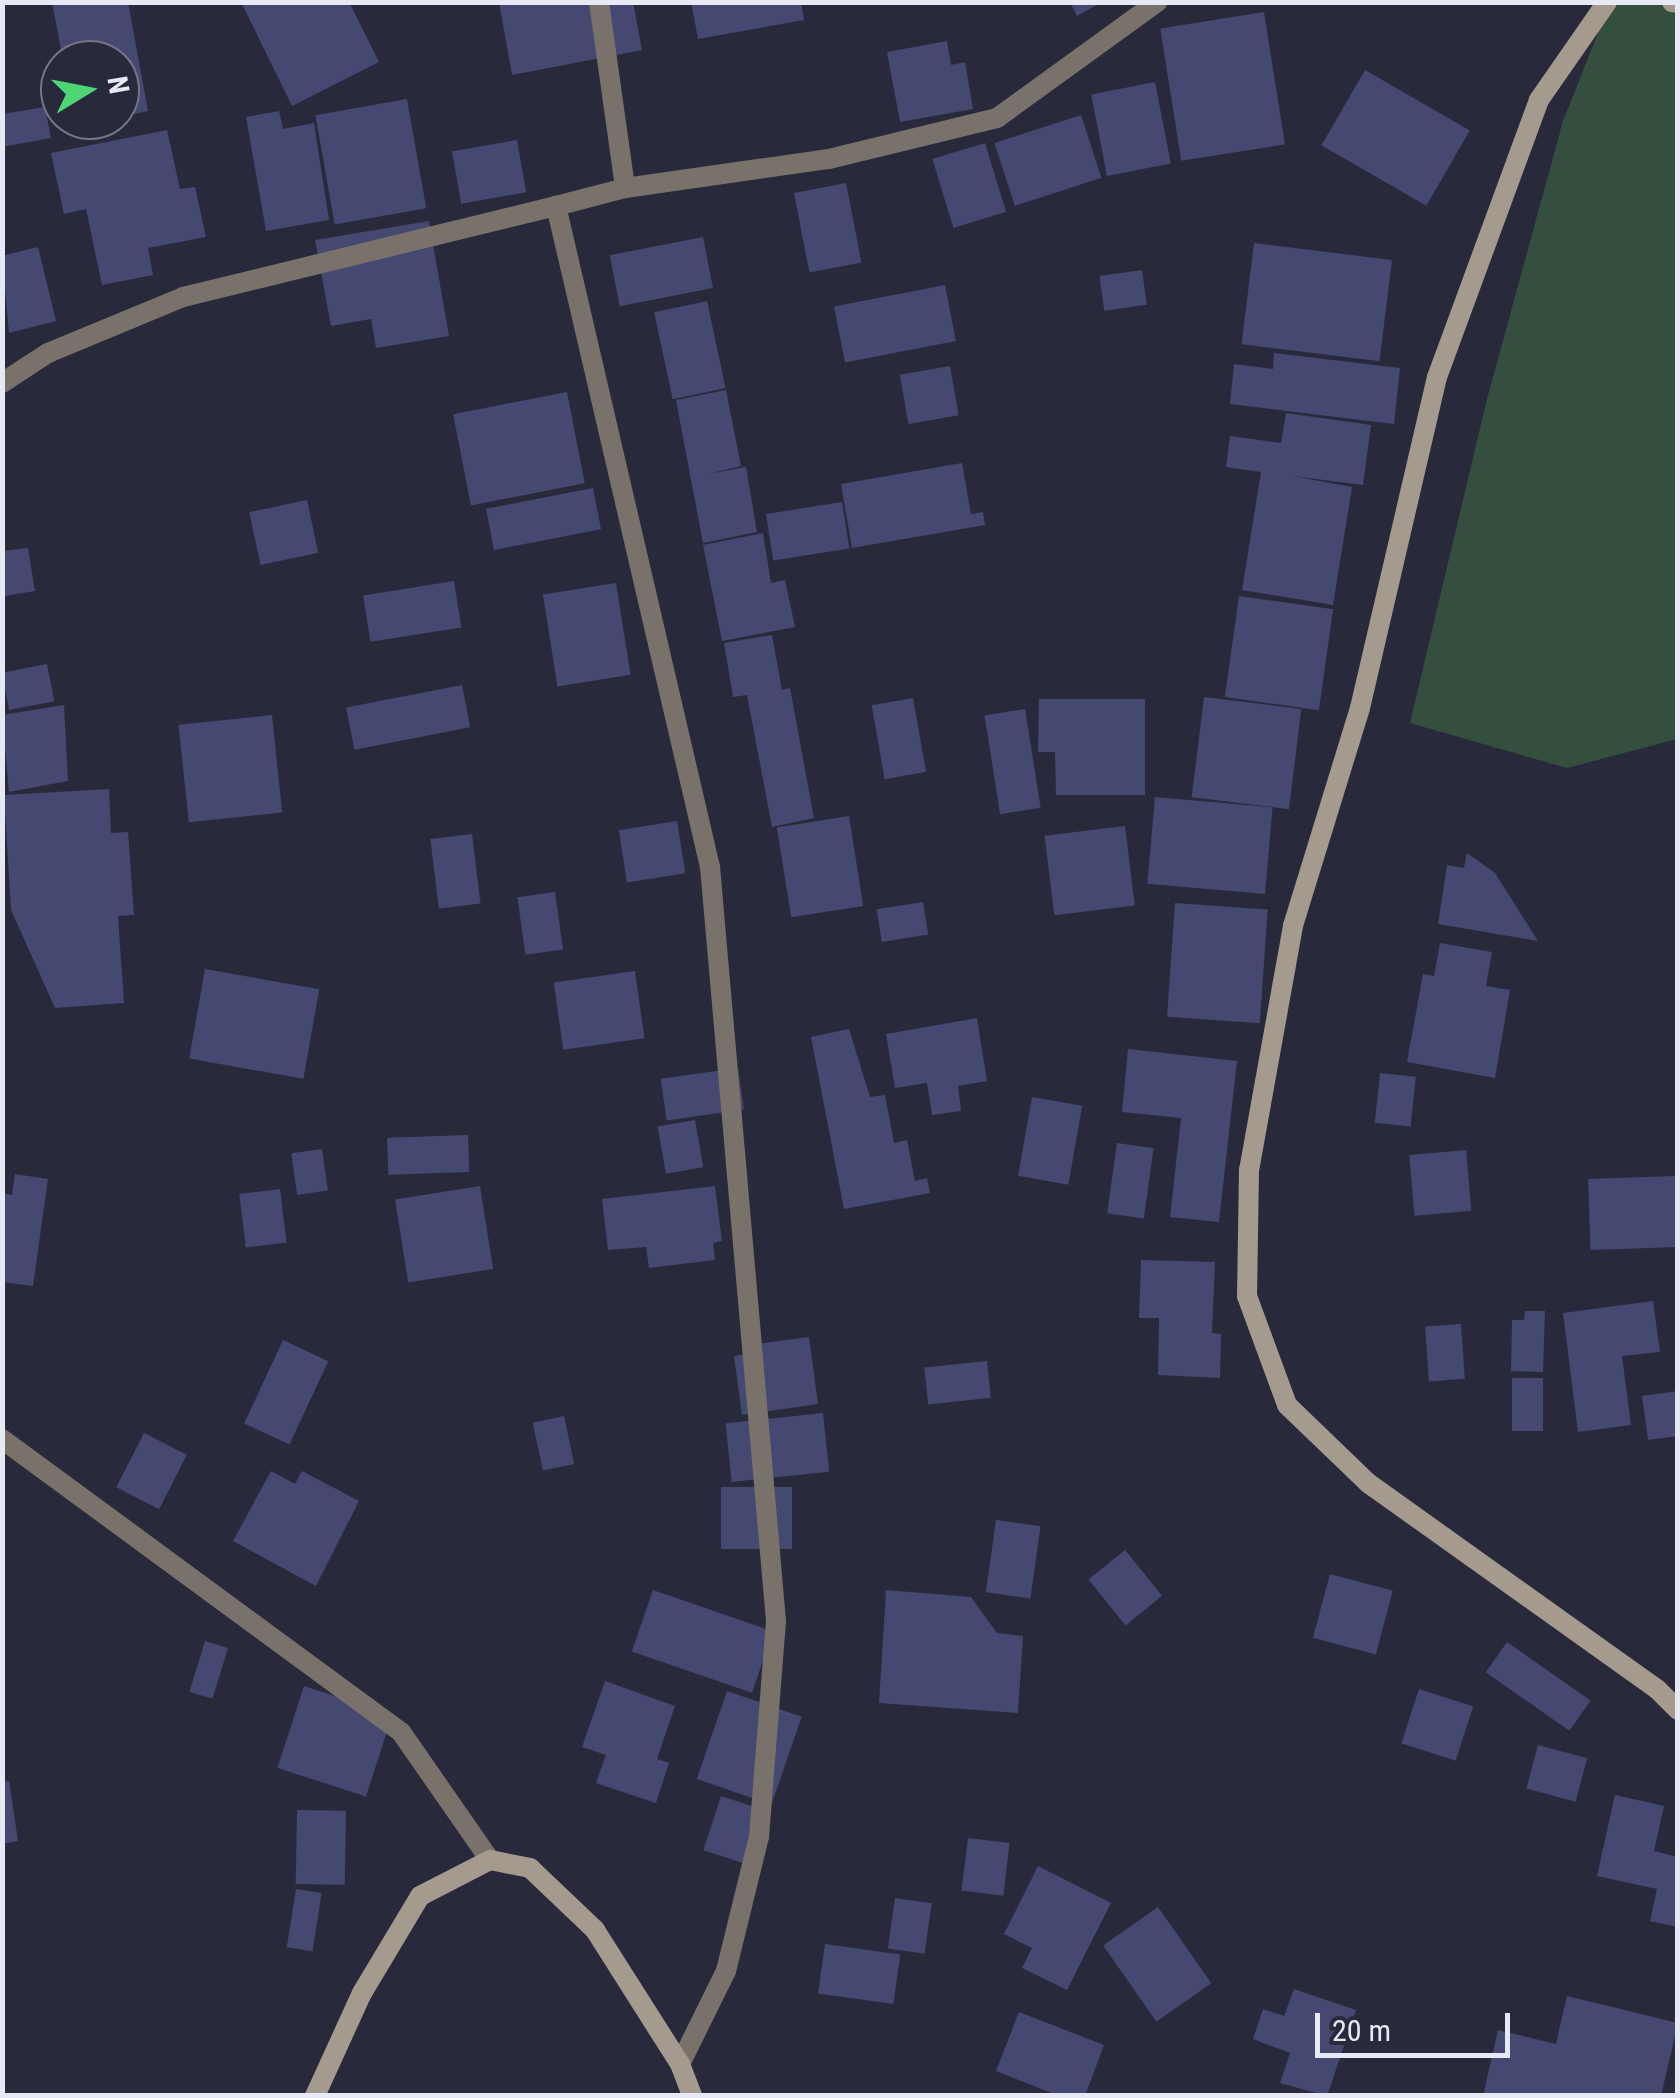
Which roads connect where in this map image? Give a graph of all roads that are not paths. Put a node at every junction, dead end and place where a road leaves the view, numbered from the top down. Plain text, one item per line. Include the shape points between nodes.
1 (599, 2) edge
2 (1157, 2) edge
3 (1608, 2) edge
4 (625, 188) junction
5 (556, 206) junction
6 (2, 383) edge
7 (2, 1439) edge
8 (1678, 1710) edge
9 (490, 1860) junction
10 (680, 2064) junction
11 (314, 2096) edge
12 (692, 2096) edge

1 - 4 street
2 - 4 street via 997,118 829,159
3 - 8 main road via 1539,100 1437,377 1360,708 1292,926 1248,1170 1246,1296 1287,1405 1368,1483 1658,1689
4 - 5 street
5 - 6 street via 183,298 48,353
5 - 10 street via 710,867 776,1621 759,1837 726,1971
7 - 9 street via 401,1732
9 - 10 main road via 530,1868 595,1930
9 - 11 main road via 420,1896 362,1993
10 - 12 main road

